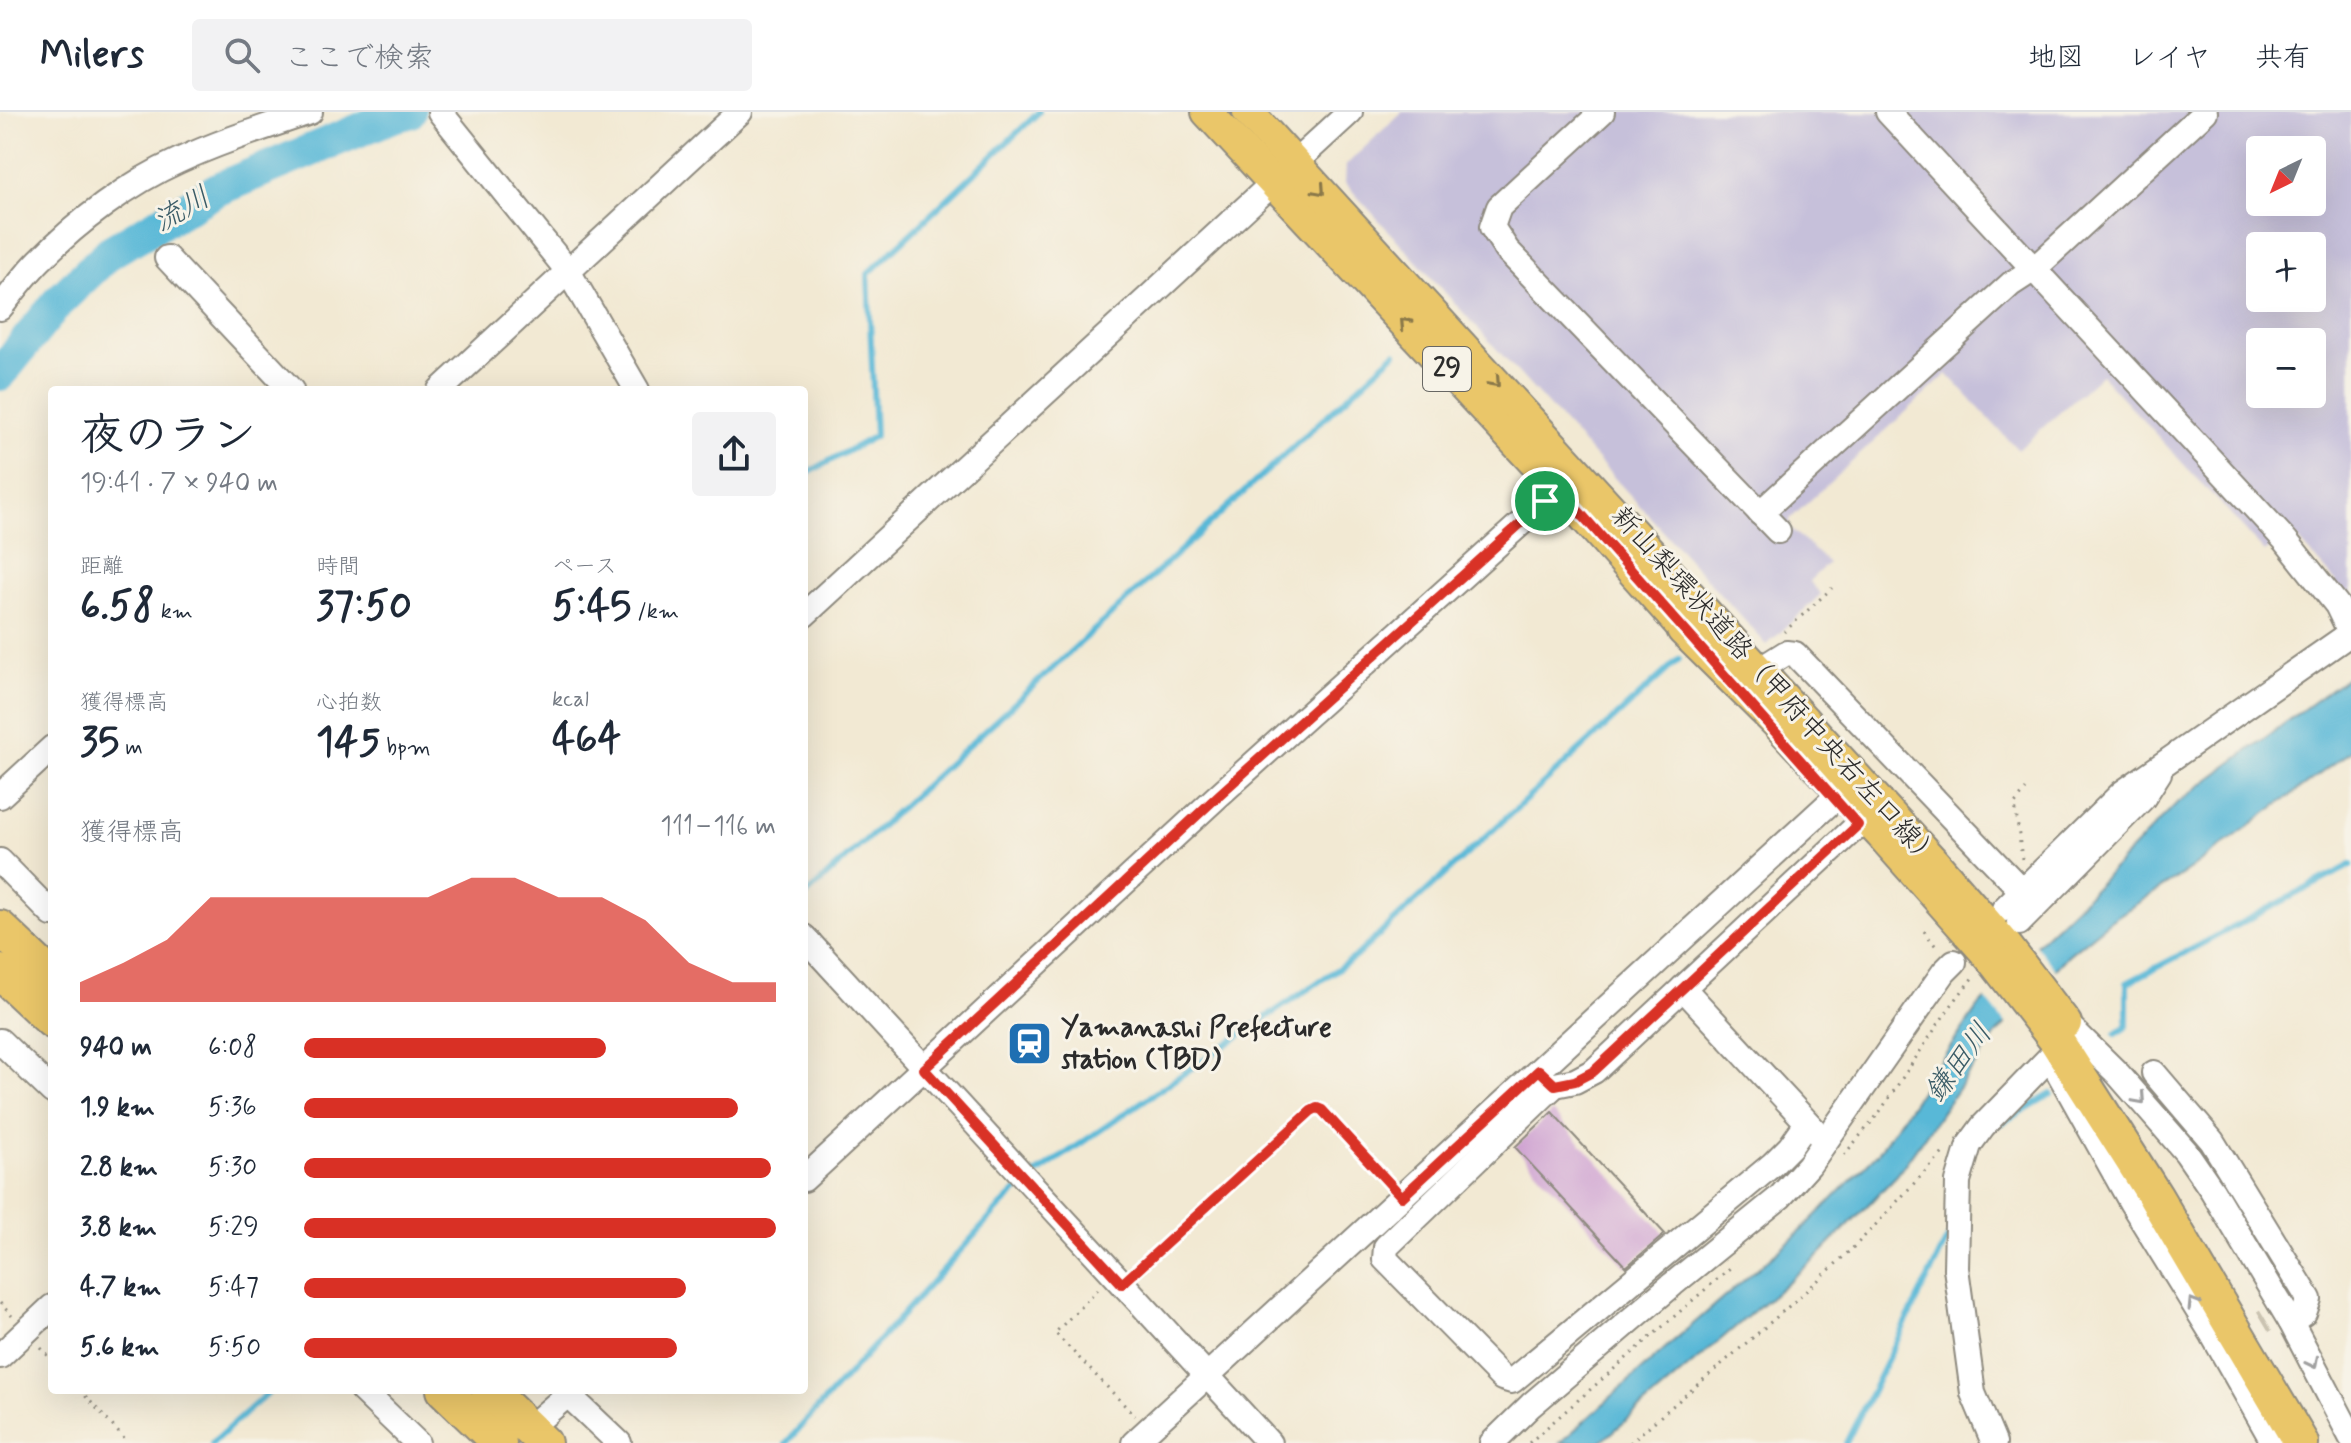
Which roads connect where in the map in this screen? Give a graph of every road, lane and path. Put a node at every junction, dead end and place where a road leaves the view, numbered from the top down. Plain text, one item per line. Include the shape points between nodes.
1 (310, 112) edge
2 (1207, 112) edge
3 (1248, 112) edge
4 (1350, 112) edge
5 (1888, 112) edge
6 (2205, 112) edge
7 (733, 114) edge
8 (1586, 117) edge
9 (272, 118) edge
10 (446, 120) edge
11 (1284, 173) junction
12 (167, 258) dead end
13 (2034, 269) junction
14 (568, 271) junction
15 (0, 308) edge
16 (287, 386) edge
17 (444, 386) edge
18 (635, 386) edge
19 (1559, 489) junction
20 (1760, 513) junction
21 (1778, 531) dead end
22 (1832, 588) dead end
23 (808, 611) edge
24 (1684, 629) junction
25 (1785, 631) dead end
26 (2351, 634) edge
27 (1759, 670) junction
28 (48, 752) edge
29 (2165, 762) junction
30 (2026, 790) dead end
31 (0, 796) edge
32 (1835, 798) junction
33 (1858, 825) junction
34 (2022, 853) dead end
35 (0, 861) edge
36 (2022, 891) junction
37 (48, 910) edge
38 (0, 928) edge
39 (1924, 931) dead end
40 (808, 941) edge
41 (1986, 946) junction
42 (0, 972) edge
43 (48, 973) edge
44 (1683, 988) junction
45 (48, 1017) edge
46 (2053, 1040) junction
47 (0, 1041) edge
48 (924, 1069) junction
49 (2154, 1073) dead end
50 (1547, 1077) junction
51 (48, 1087) edge
52 (1807, 1123) junction
53 (1825, 1142) junction
54 (1969, 1145) junction
55 (808, 1175) edge
56 (1402, 1197) junction
57 (1118, 1279) junction
58 (48, 1311) edge
59 (2281, 1317) junction
60 (0, 1356) edge
61 (1207, 1376) junction
62 (84, 1394) edge
63 (366, 1394) edge
64 (448, 1394) edge
65 (494, 1394) edge
66 (567, 1394) edge
67 (570, 1394) edge
68 (543, 1430) edge
69 (1142, 1436) edge
70 (2351, 1437) edge
71 (128, 1443) edge
72 (417, 1443) edge
73 (499, 1443) edge
74 (619, 1443) edge
75 (1269, 1443) edge
76 (1492, 1443) edge
77 (1630, 1443) edge
78 (1994, 1443) edge
79 (2274, 1443) edge
80 (2301, 1443) edge
81 (2311, 1443) edge

1 - 9 street
2 - 11 main road, 新山梨環状道路（甲府中央右左口線） / 29
3 - 11 main road, 新山梨環状道路（甲府中央右左口線） / 29
4 - 11 street
5 - 13 street
6 - 13 street
7 - 14 street
8 - 20 street via 1499,207 1492,227 1507,250
9 - 15 street via 123,192 39,260
10 - 14 street
19 -> 11 main road, 新山梨環状道路（甲府中央右左口線） / 29
11 - 23 street
11 -> 27 main road, 新山梨環状道路（甲府中央右左口線） / 29
12 - 16 street
13 - 20 street via 2011,284
13 - 26 street via 2286,541 2337,605
14 - 17 street
14 - 18 street
19 - 24 main road, 新山梨環状道路（甲府中央右左口線） / 29
19 - 48 street
20 - 21 street
22 - 25 path
24 - 32 main road, 新山梨環状道路（甲府中央右左口線）
24 - 41 highway
26 - 29 street
27 - 36 street via 1786,653 1795,654
27 - 41 main road, 新山梨環状道路（甲府中央右左口線） / 29 via 1925,851
28 - 31 street
29 - 36 street via 2122,793
29 - 41 street via 2143,798
30 - 34 path via 2015,804
32 - 33 main road, 新山梨環状道路（甲府中央右左口線）
32 - 50 street
33 - 41 main road, 新山梨環状道路（甲府中央右左口線） via 1912,884
33 - 44 street
35 - 37 street
36 - 41 street
38 - 43 highway
39 - 41 path
40 - 48 street
41 - 46 highway
41 - 53 street via 1944,972
42 - 45 highway
44 - 50 street via 1594,1071 1575,1081
44 - 52 street
46 - 54 street
46 -> 59 street via 2118,1074 2186,1152
79 -> 46 street via 2226,1343 2131,1202
46 - 80 highway via 2155,1196
46 - 81 highway via 2173,1189
47 - 51 street
48 - 55 street
48 - 57 street
49 - 59 street via 2212,1141 2309,1299 2304,1313
50 - 52 street via 1386,1247 1385,1259 1502,1378 1512,1381 1773,1164
50 - 56 street
52 - 53 street
53 - 76 street via 1780,1197
54 - 77 path via 1945,1151 1840,1260
54 - 78 street via 1958,1182 1956,1268 1973,1393
56 - 57 path via 1317,1108
56 - 61 street
57 - 61 street
57 - 69 path via 1055,1333
58 - 60 street
59 -> 70 street
61 - 69 street
61 - 75 street
62 - 71 path
63 - 72 street
64 - 73 highway
65 - 68 highway
66 - 68 street
67 - 74 street

